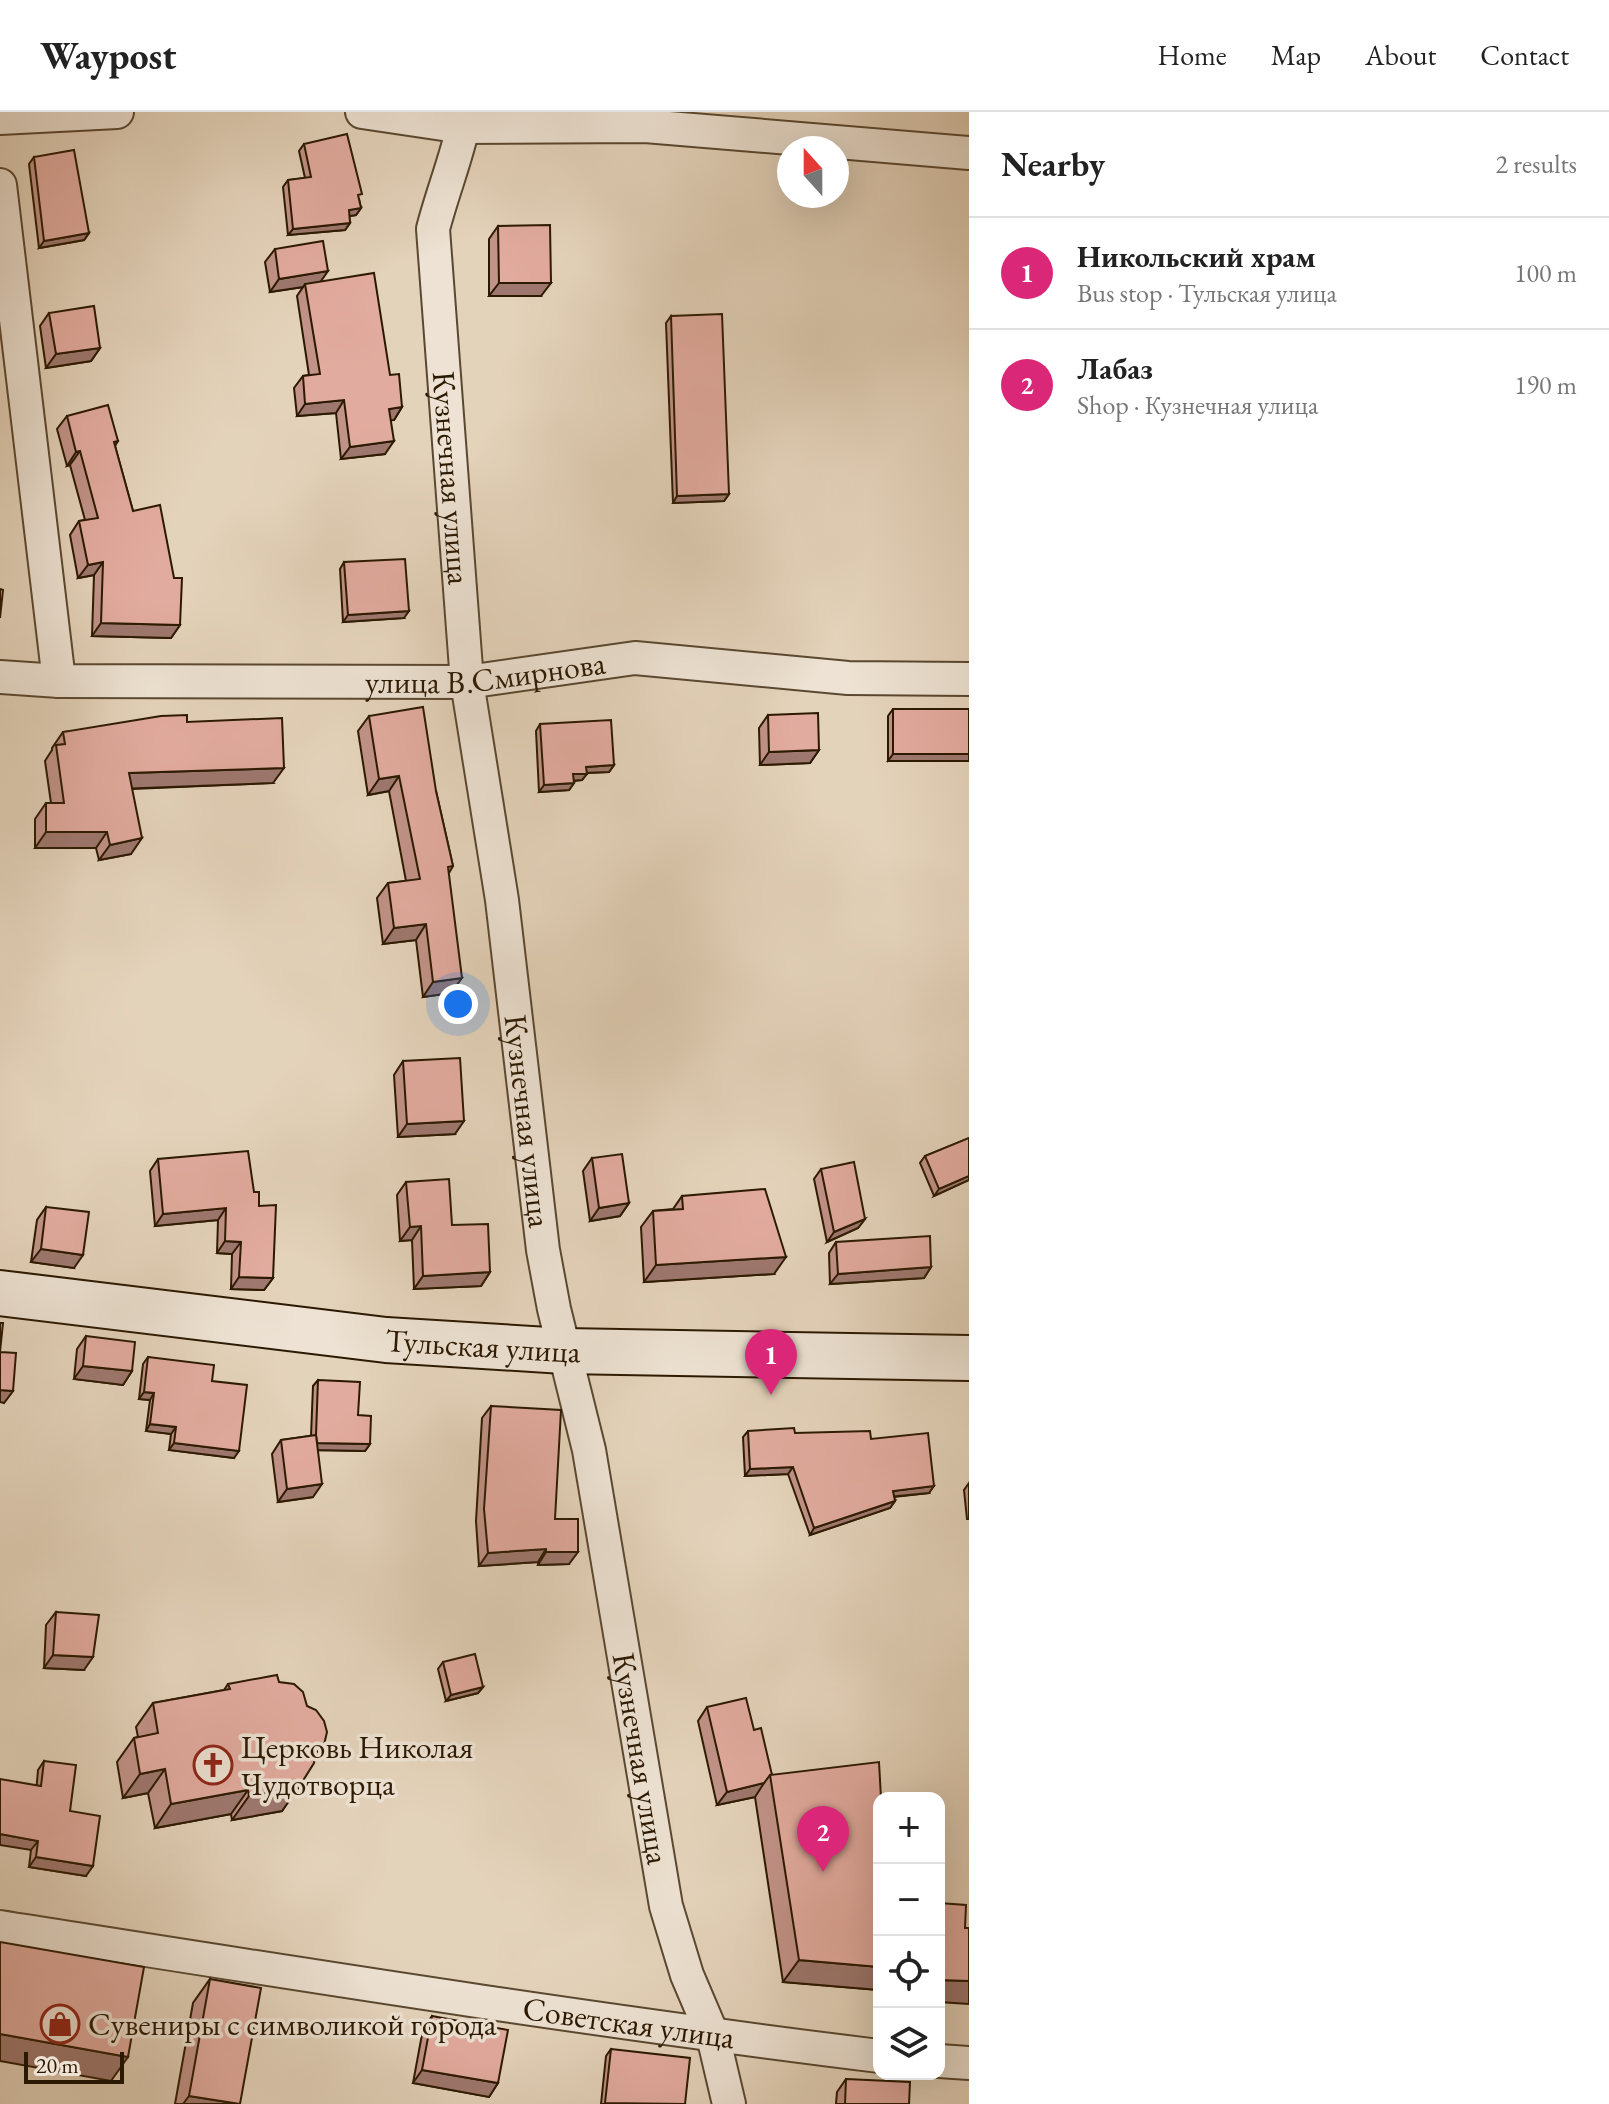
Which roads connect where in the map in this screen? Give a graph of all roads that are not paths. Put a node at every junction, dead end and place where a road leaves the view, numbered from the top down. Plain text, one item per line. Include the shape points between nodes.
1 (117, 112) edge
2 (362, 112) edge
3 (0, 118) edge
4 (463, 127) junction
5 (969, 153) edge
6 (0, 185) edge
7 (9, 350) edge
8 (0, 677) edge
9 (969, 679) edge
10 (59, 681) junction
11 (467, 682) junction
12 (0, 1293) edge
13 (564, 1351) junction
14 (969, 1358) edge
15 (0, 1927) edge
16 (713, 2036) junction
17 (873, 2055) edge
18 (945, 2061) edge
19 (969, 2063) edge
20 (729, 2104) edge

1 - 3 street
2 - 4 street
4 - 5 street via 645,126
4 - 11 street, Кузнечная улица via 433,229
6 - 7 street
7 - 10 street
8 - 10 street, улица В.Смирнова
9 - 11 street, улица В.Смирнова via 848,678 635,658
10 - 11 street, улица В.Смирнова
11 - 13 street, Кузнечная улица via 502,900 543,1250
12 - 13 main road, Тульская улица via 386,1340
13 - 14 main road, Тульская улица
13 - 16 street, Кузнечная улица via 589,1450 666,1906
15 - 16 street, Советская улица
16 - 17 street, Советская улица
16 - 20 street, Кузнечная улица
18 - 19 street

